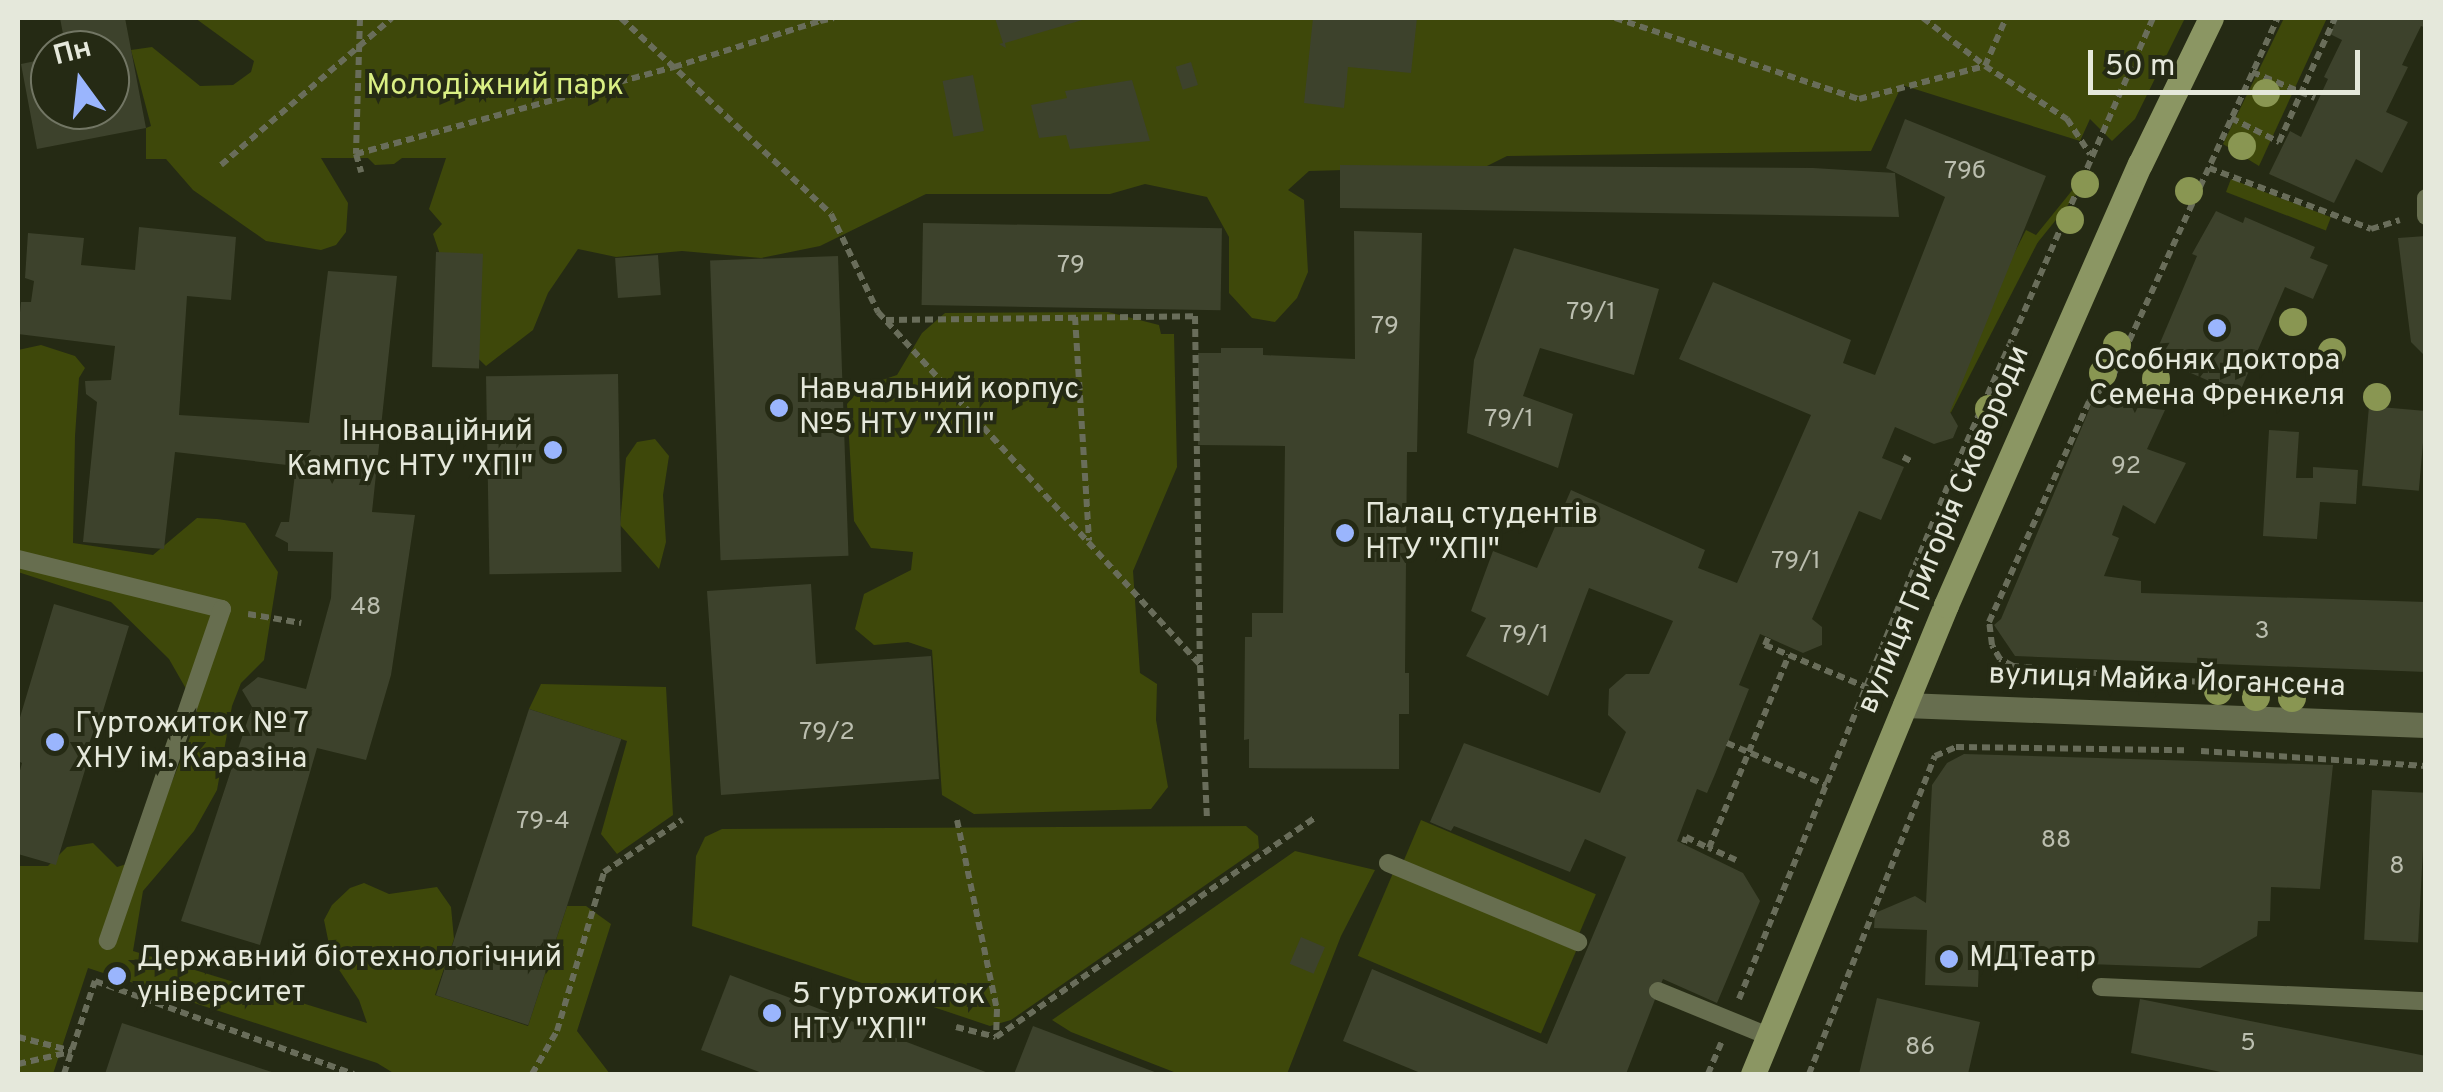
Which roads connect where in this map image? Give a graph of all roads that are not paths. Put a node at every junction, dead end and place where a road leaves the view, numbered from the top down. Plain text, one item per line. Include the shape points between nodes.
1 (2210, 18) edge
2 (18, 559) edge
3 (1905, 704) junction
4 (2426, 725) edge
5 (1388, 863) dead end
6 (108, 942) dead end
7 (1578, 942) dead end
8 (2101, 986) dead end
9 (1658, 991) dead end
10 (2426, 1002) edge
11 (1768, 1036) junction
12 (1753, 1074) edge

1 - 3 main road, вулиця Григорія Сковороди
2 - 6 lane via 222,609
3 - 4 street, вулиця Майка Йогансена
3 - 11 main road, вулиця Григорія Сковороди
5 - 7 lane
8 - 10 lane
9 - 11 lane
11 - 12 main road, вулиця Григорія Сковороди

